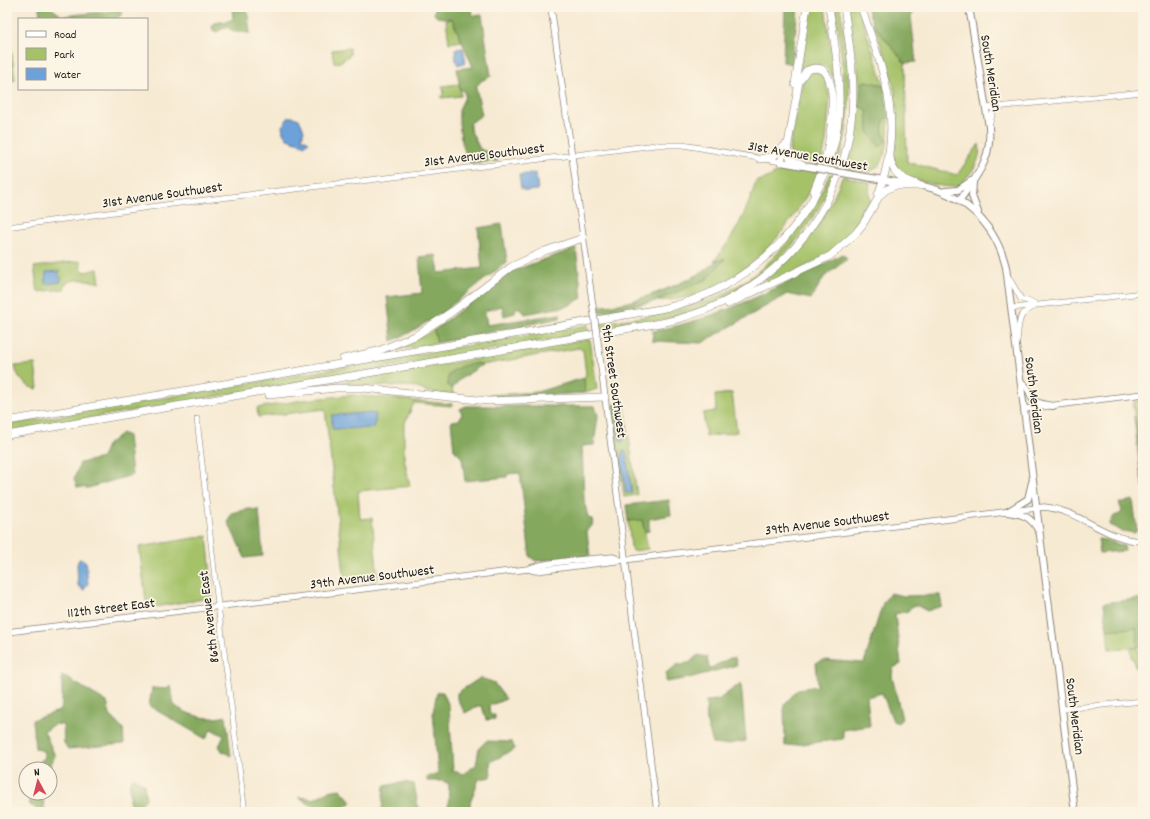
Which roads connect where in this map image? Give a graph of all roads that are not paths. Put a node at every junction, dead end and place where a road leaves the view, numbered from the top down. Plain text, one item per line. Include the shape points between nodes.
1 (551, 7) edge
2 (807, 7) edge
3 (830, 7) edge
4 (844, 7) edge
5 (861, 7) edge
6 (969, 7) edge
7 (1143, 92) edge
8 (1000, 106) junction
9 (986, 108) junction
10 (989, 127) junction
11 (786, 138) junction
12 (890, 148) junction
13 (572, 155) junction
14 (760, 159) junction
15 (781, 162) junction
16 (802, 165) junction
17 (975, 178) junction
18 (883, 180) junction
19 (921, 186) junction
20 (936, 189) junction
21 (960, 200) junction
22 (808, 207) junction
23 (872, 209) junction
24 (981, 218) junction
25 (7, 227) edge
26 (583, 238) junction
27 (1008, 276) junction
28 (1143, 293) edge
29 (1041, 305) junction
30 (1012, 308) junction
31 (666, 322) junction
32 (1017, 344) junction
33 (241, 380) junction
34 (1021, 382) junction
35 (1143, 394) edge
36 (605, 397) junction
37 (187, 404) junction
38 (1053, 406) junction
39 (1025, 409) junction
40 (197, 419) dead end
41 (7, 421) edge
42 (7, 435) edge
43 (1033, 473) junction
44 (1038, 508) junction
45 (1007, 512) junction
46 (1042, 541) junction
47 (1143, 541) edge
48 (626, 558) junction
49 (218, 605) junction
50 (7, 632) edge
51 (1143, 701) edge
52 (1063, 709) junction
53 (1075, 811) edge
54 (246, 812) edge
55 (657, 812) edge
56 (1059, 812) edge

1 - 13 main road, 9th Street Southwest
2 - 11 highway
3 - 22 highway via 840,84 838,123 830,163
4 - 31 highway via 853,93 850,129 842,166 821,213 792,251 753,284 700,313
5 - 12 highway via 886,82 891,117
6 - 9 main road, South Meridian
7 - 8 street
8 - 9 street
8 - 10 street via 993,112
9 - 10 main road, South Meridian
10 - 17 main road, South Meridian via 988,154
11 - 14 highway via 778,154
11 - 15 highway
12 - 18 highway
12 - 19 highway via 891,165 895,173 900,178
13 - 14 street, 31st Avenue Southwest via 670,144
13 - 25 street, 31st Avenue Southwest
13 - 26 main road, 9th Street Southwest
14 - 15 street, 31st Avenue Southwest
15 - 16 main road, 31st Avenue Southwest
16 - 18 main road, 31st Avenue Southwest, bridge
16 - 22 highway via 789,158 788,144 799,82 806,71 817,68 826,72 830,79 832,108 826,158
17 - 20 main road via 958,190
17 - 21 main road, South Meridian
17 - 24 main road via 972,199
18 - 19 main road, 31st Avenue Southwest
18 - 23 highway
19 - 20 main road, 31st Avenue Southwest
19 - 23 highway via 890,188 880,195
20 - 21 main road, 31st Avenue Southwest
21 - 24 main road, South Meridian
22 - 33 highway via 785,238 755,266 725,286 687,303
23 - 31 highway via 846,243 818,263 718,309
24 - 27 main road, South Meridian via 999,246
26 - 33 highway via 557,246 511,267 437,322 395,346
26 - 36 main road, 9th Street Southwest, bridge
27 - 29 street via 1021,299
27 - 30 main road, South Meridian
28 - 29 street
29 - 30 street
29 - 32 street via 1026,310 1021,315
30 - 32 main road, South Meridian
31 - 37 highway
32 - 34 main road, South Meridian
33 - 41 highway
34 - 38 main road via 1028,386 1034,402
34 - 39 main road, South Meridian
35 - 38 main road
36 - 37 highway via 488,401 349,388
36 - 48 main road, 9th Street Southwest
37 - 42 highway
38 - 39 main road
39 - 43 main road, South Meridian
40 - 49 street, 86th Avenue East
43 - 44 main road, South Meridian
43 - 45 main road via 1028,499
44 - 45 main road, 39th Avenue Southwest
44 - 46 main road, South Meridian
44 - 47 main road, 39th Avenue Southwest via 1062,511 1119,538
45 - 46 main road via 1024,515 1030,519
45 - 48 main road, 39th Avenue Southwest
46 - 52 main road, South Meridian
48 - 49 main road, 39th Avenue Southwest via 536,571 528,569
48 - 55 main road, 9th Street Southwest
49 - 50 main road, 112th Street East
49 - 54 street, 86th Avenue East
51 - 52 street
52 - 53 main road, South Meridian
53 - 56 street

